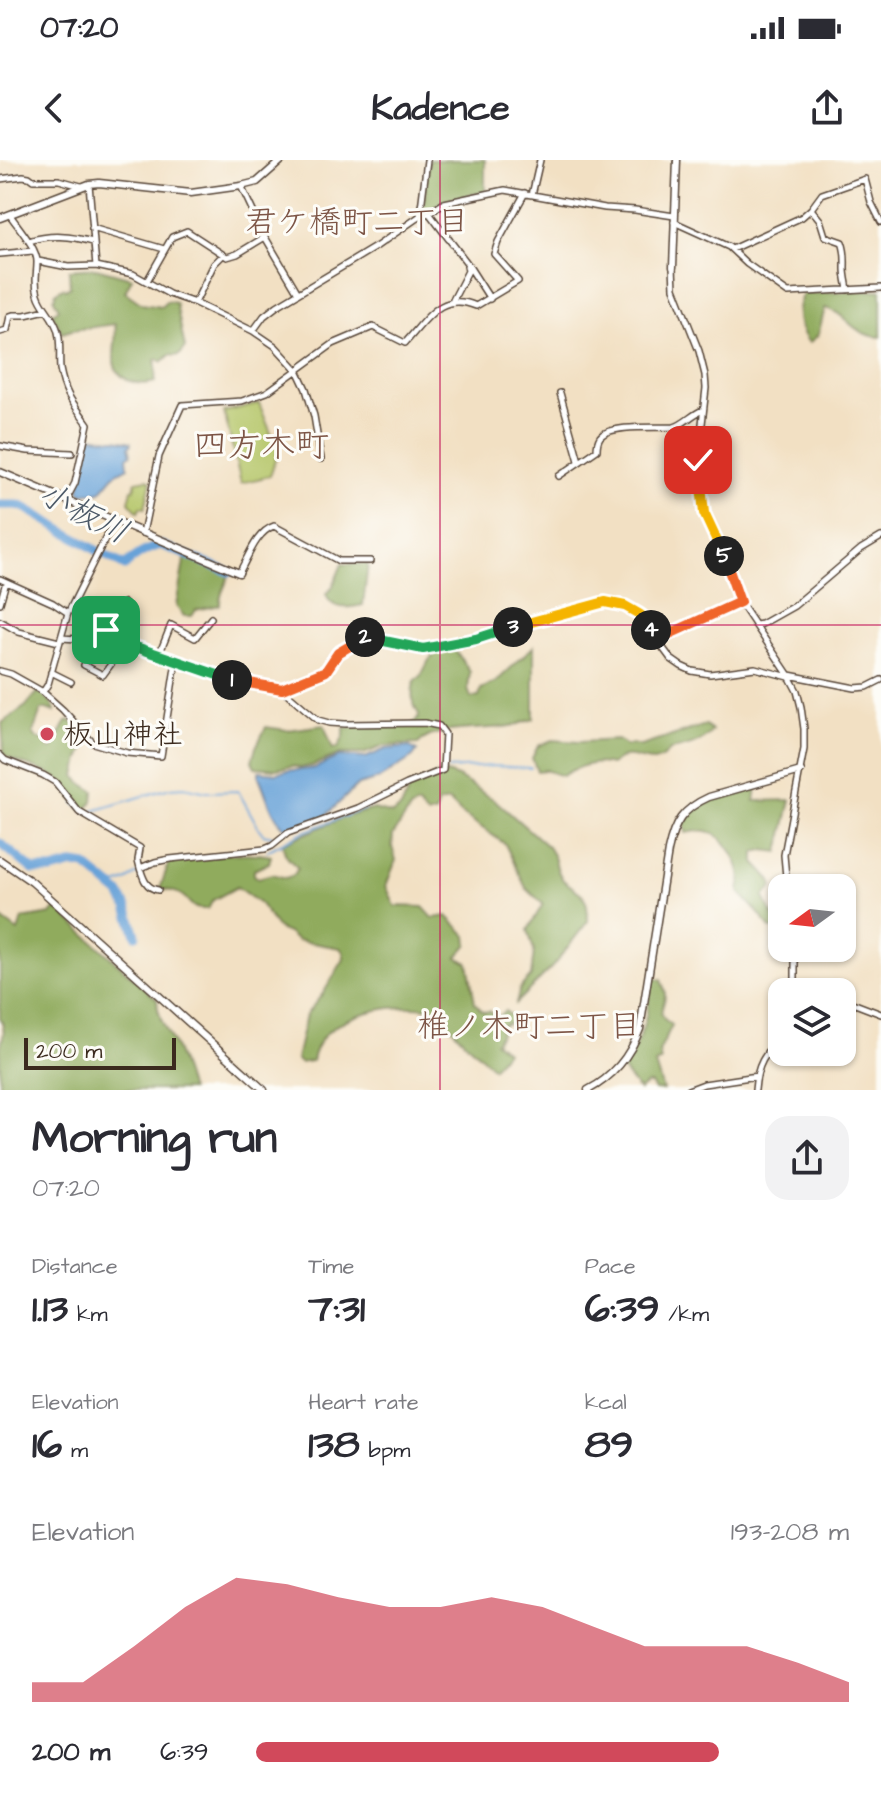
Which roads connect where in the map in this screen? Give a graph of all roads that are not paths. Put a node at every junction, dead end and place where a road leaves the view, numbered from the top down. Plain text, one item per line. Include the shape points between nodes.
1 (282, 160) edge
2 (427, 160) edge
3 (540, 160) edge
4 (677, 160) edge
5 (0, 179) edge
6 (89, 184) junction
7 (81, 186) junction
8 (241, 186) junction
9 (528, 194) junction
10 (811, 209) junction
11 (429, 213) junction
12 (10, 215) junction
13 (420, 216) junction
14 (0, 218) edge
15 (674, 219) junction
16 (881, 222) edge
17 (92, 228) junction
18 (265, 237) junction
19 (29, 241) junction
20 (93, 242) junction
21 (164, 249) junction
22 (732, 249) junction
23 (33, 251) junction
24 (0, 254) edge
25 (223, 255) junction
26 (38, 261) junction
27 (467, 263) junction
28 (96, 266) junction
29 (673, 267) joint
30 (147, 281) junction
31 (881, 288) edge
32 (848, 290) junction
33 (298, 293) junction
34 (490, 299) junction
35 (452, 301) junction
36 (195, 303) junction
37 (47, 310) junction
38 (253, 331) junction
39 (0, 332) edge
40 (297, 370) junction
41 (560, 393) dead end
42 (703, 410) junction
43 (0, 446) edge
44 (72, 453) dead end
45 (321, 459) dead end
46 (579, 461) junction
47 (0, 472) edge
48 (559, 476) dead end
49 (65, 501) junction
50 (114, 521) junction
51 (143, 533) junction
52 (881, 537) edge
53 (370, 561) dead end
54 (239, 573) joint
55 (3, 580) edge
56 (740, 602) junction
57 (0, 603) edge
58 (124, 603) dead end
59 (68, 613) junction
60 (211, 618) dead end
61 (0, 621) edge
62 (756, 625) junction
63 (60, 640) junction
64 (98, 640) junction
65 (656, 640) junction
66 (117, 642) junction
67 (159, 655) junction
68 (176, 661) junction
69 (84, 665) dead end
70 (0, 671) edge
71 (51, 672) junction
72 (789, 676) junction
73 (881, 680) edge
74 (71, 682) dead end
75 (282, 689) junction
76 (43, 692) junction
77 (0, 755) edge
78 (801, 771) junction
79 (0, 860) edge
80 (140, 868) junction
81 (786, 874) edge
82 (158, 890) dead end
83 (856, 1004) edge
84 (881, 1014) edge
85 (767, 1052) edge
86 (757, 1076) junction
87 (593, 1089) edge
88 (264, 1090) edge
89 (688, 1090) edge
90 (755, 1090) edge

1 - 8 street via 257,182
2 - 13 street
3 - 9 street
4 - 15 street
5 - 7 street via 23,176
6 - 7 street
6 - 8 street via 191,193
6 - 17 street
7 - 12 street
8 - 18 street
9 - 11 street via 505,190 444,203
9 - 15 street
9 - 34 street via 494,254 518,281
10 - 16 street via 822,194 865,179
10 - 22 street
10 - 32 street via 825,236 844,245
11 - 13 street
11 - 27 street
12 - 14 street
12 - 19 street
13 - 33 street
15 - 22 street
15 - 29 street
17 - 20 street
17 - 21 street
18 - 25 street via 237,254
18 - 33 street
19 - 20 street via 46,236
19 - 23 street
20 - 28 street
21 - 25 street via 172,237 187,231
21 - 30 street
22 - 32 street via 788,293
23 - 24 street
23 - 26 street
25 - 36 street
26 - 28 street
26 - 37 street via 37,291
27 - 34 street
27 - 35 street
28 - 30 street
29 - 42 street via 674,288 704,367
30 - 36 street
31 - 32 street
33 - 38 street via 270,311
34 - 35 street via 476,306
35 - 40 street via 439,306 405,343 373,327 333,344
36 - 38 street
37 - 39 street via 10,316 7,330
37 - 49 street via 59,334 66,390 88,424 75,483
38 - 40 street
40 - 45 street via 314,416
40 - 51 street via 267,392 242,401 180,407 159,456
41 - 46 street
42 - 46 street via 674,427 608,431 597,450
42 - 56 street via 698,469 704,513
43 - 44 street
46 - 48 street
47 - 49 street
49 - 50 street
50 - 51 street
50 - 59 street
51 - 54 street
52 - 62 street via 794,606
53 - 54 street via 339,561 274,526 261,534
55 - 57 street
55 - 59 street
56 - 62 street
56 - 65 street
58 - 64 street
59 - 63 street
60 - 67 street via 195,638 171,625
61 - 63 street via 19,632
62 - 72 street
63 - 64 street
63 - 71 street
64 - 66 street
65 - 72 street via 671,659 692,671 755,668
65 - 75 street via 639,614 605,602 423,649 365,637 338,653 326,671
66 - 67 street
66 - 69 street via 114,660 103,675
67 - 68 street
68 - 75 street via 236,681
68 - 76 street via 161,756 93,743
70 - 76 street
71 - 74 street
71 - 76 street
72 - 73 street via 855,688
72 - 78 street via 804,729
75 - 80 street via 318,720 329,723 439,726 445,734 443,770 288,833 265,849 170,859
77 - 80 street via 55,782 79,812 140,848
78 - 81 street via 784,855
78 - 87 street via 709,797 679,819 668,851 640,1029 624,1060
79 - 88 street via 32,882
80 - 82 street via 150,888
83 - 84 street
85 - 86 street
86 - 89 street
86 - 90 street

